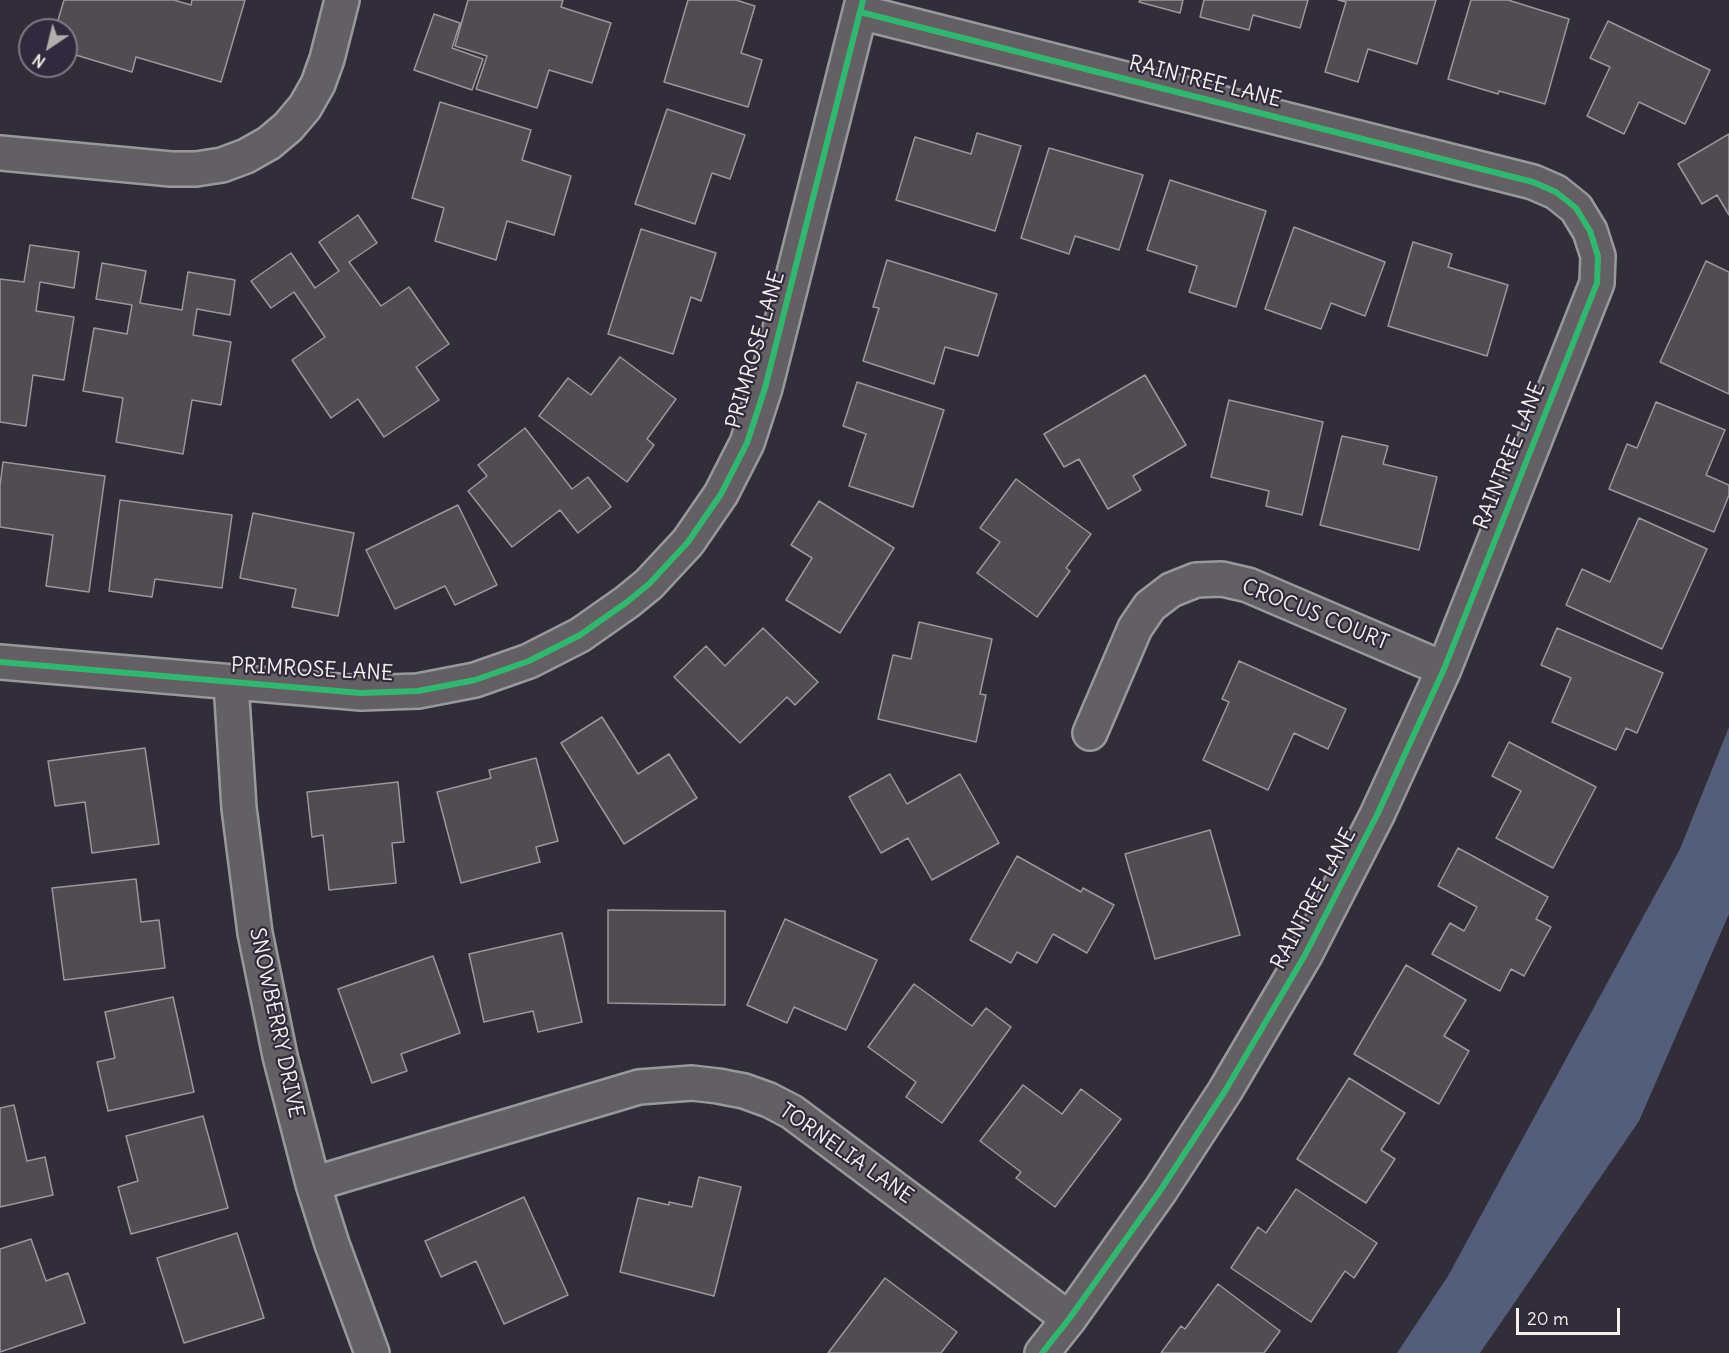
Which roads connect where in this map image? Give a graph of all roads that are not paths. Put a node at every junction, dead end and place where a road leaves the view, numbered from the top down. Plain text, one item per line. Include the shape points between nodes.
1 (342, 0) edge
2 (862, 6) edge
3 (0, 153) edge
4 (0, 662) edge
5 (1444, 669) junction
6 (231, 683) junction
7 (1090, 733) dead end
8 (313, 1184) junction
9 (1069, 1319) junction
10 (372, 1353) edge
11 (1042, 1353) edge

1 - 3 street via 327,58 305,107 269,143 246,156 196,169
2 - 5 street, RAINTREE LANE via 1533,182 1556,192 1576,208 1590,231 1598,256 1597,283
2 - 6 street, PRIMROSE LANE via 765,388 747,443 721,494 649,584 580,635 528,662 475,680 418,691 361,693
4 - 6 street, PRIMROSE LANE
5 - 7 street, CROCUS COURT via 1248,585 1222,579 1196,580 1171,590 1150,606 1135,628
5 - 9 street, RAINTREE LANE via 1377,815 1305,955 1160,1191
6 - 8 street, SNOWBERRY DRIVE via 239,808 255,933 280,1056
8 - 9 street, TORNELIA LANE via 639,1087 666,1083 718,1086 769,1100 806,1122
8 - 10 street, SNOWBERRY DRIVE
9 - 11 street, RAINTREE LANE

